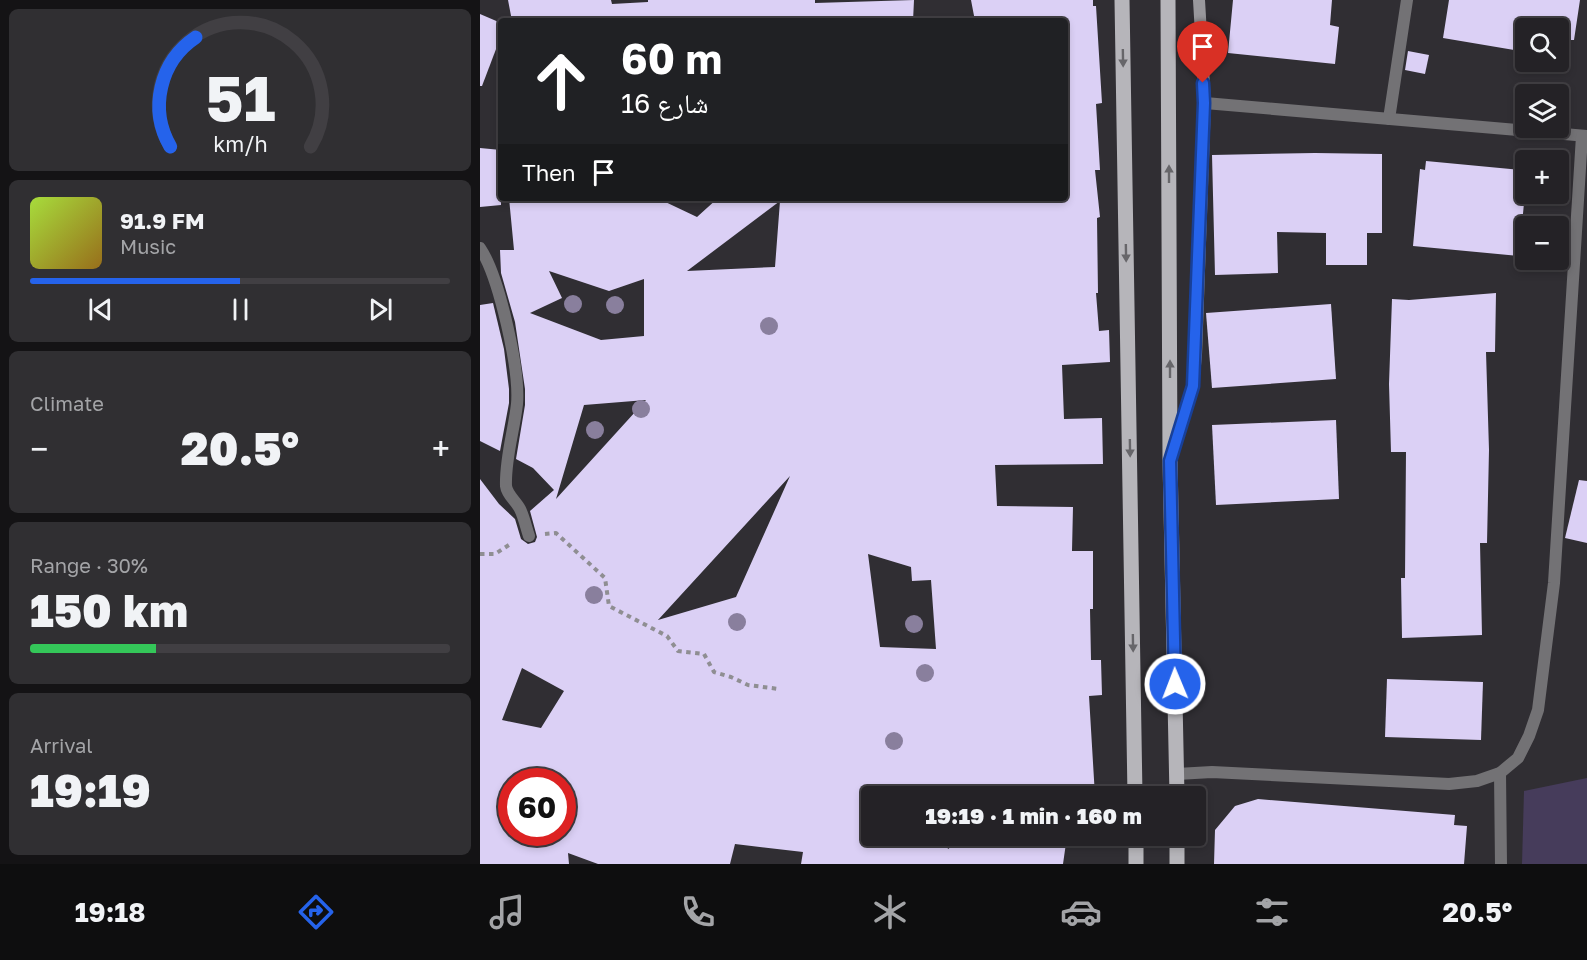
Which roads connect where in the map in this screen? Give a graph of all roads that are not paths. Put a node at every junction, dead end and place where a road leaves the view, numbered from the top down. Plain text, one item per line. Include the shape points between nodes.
1 (1122, 0) edge
2 (1168, 0) edge
3 (1199, 0) edge
4 (1407, 0) edge
5 (1204, 103) junction
6 (1389, 119) junction
7 (1584, 136) edge
8 (480, 248) edge
9 (1170, 461) junction
10 (529, 536) road end
11 (1500, 773) junction
12 (1177, 774) junction
13 (1135, 786) edge
14 (1177, 786) edge
15 (1136, 846) edge
16 (1177, 846) edge
17 (1136, 864) edge
18 (1178, 864) edge
19 (1501, 864) edge

1 -> 13 main road
9 -> 2 main road
3 - 5 street
4 - 6 street
5 - 6 street
5 - 9 street via 1193,386
6 - 7 street
7 - 11 street via 1554,584 1538,710 1518,758
8 - 10 street via 488,260 515,362 517,401 506,464 506,489 520,509
9 - 12 main road
11 - 12 street via 1449,784 1212,772
11 - 19 street
12 - 14 main road
15 - 17 main road
16 - 18 main road

